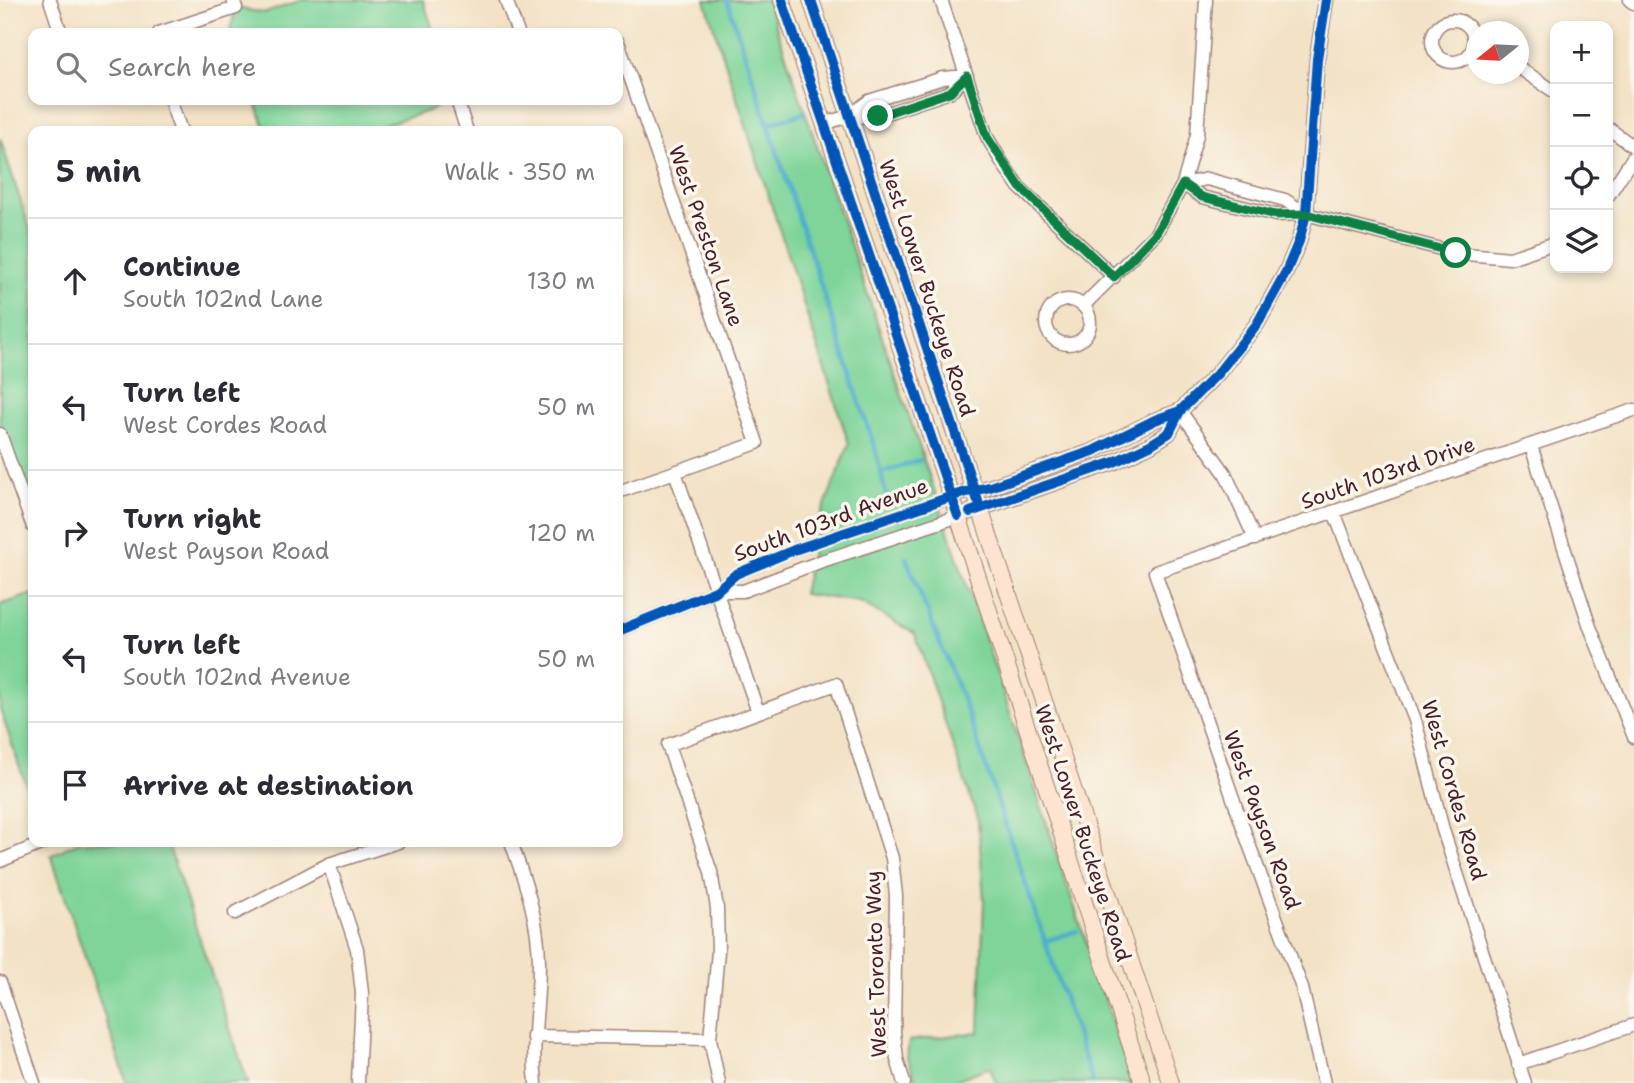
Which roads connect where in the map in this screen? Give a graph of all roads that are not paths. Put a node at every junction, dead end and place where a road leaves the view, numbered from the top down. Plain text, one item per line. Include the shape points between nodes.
1 (50, 0) edge
2 (506, 0) edge
3 (782, 0) edge
4 (811, 0) edge
5 (941, 0) edge
6 (1206, 0) edge
7 (1326, 0) edge
8 (235, 4) edge
9 (59, 28) edge
10 (172, 28) edge
11 (516, 28) edge
12 (623, 56) edge
13 (1529, 74) edge
14 (967, 76) junction
15 (1550, 89) edge
16 (172, 105) edge
17 (459, 105) edge
18 (849, 116) junction
19 (823, 124) junction
20 (179, 126) edge
21 (465, 126) edge
22 (1613, 131) edge
23 (1634, 146) edge
24 (1634, 156) edge
25 (1183, 184) junction
26 (1613, 188) edge
27 (1306, 214) junction
28 (1550, 245) edge
29 (1114, 277) junction
30 (1083, 306) dead end
31 (1634, 410) edge
32 (1180, 411) junction
33 (0, 434) edge
34 (1531, 446) junction
35 (675, 472) junction
36 (623, 490) edge
37 (963, 494) junction
38 (970, 512) junction
39 (1334, 512) junction
40 (28, 513) edge
41 (1255, 539) junction
42 (1155, 572) joint
43 (716, 591) junction
44 (623, 629) edge
45 (758, 712) junction
46 (1634, 737) edge
47 (32, 847) edge
48 (382, 847) edge
49 (513, 847) edge
50 (0, 861) edge
51 (329, 864) junction
52 (235, 913) dead end
53 (0, 982) edge
54 (1634, 1025) edge
55 (533, 1036) junction
56 (710, 1039) junction
57 (1518, 1064) junction
58 (34, 1083) edge
59 (358, 1083) edge
60 (536, 1083) edge
61 (719, 1083) edge
62 (904, 1083) edge
63 (1143, 1083) edge
64 (1171, 1083) edge
65 (1324, 1083) edge
66 (1525, 1083) edge

1 - 9 street
2 - 11 street
3 - 19 main road, West Lower Buckeye Road
4 - 18 main road, West Lower Buckeye Road
5 - 14 street
6 - 25 street via 1197,135
7 - 27 street
8 - 10 street
12 - 35 street, West Preston Lane via 757,443
13 - 15 street
14 - 18 street via 943,78 869,101
14 - 29 street via 987,137 1020,187
16 - 20 street
17 - 21 street
18 - 19 street
18 - 37 main road, West Lower Buckeye Road
19 - 37 main road, West Lower Buckeye Road
22 - 23 street
24 - 26 street
25 - 27 street via 1207,179 1285,200
25 - 29 street via 1156,233
27 - 28 street via 1456,253 1510,258
27 - 32 street via 1286,272 1257,324
29 - 30 street
31 - 34 street, South 103rd Drive
32 - 37 street via 1093,451
32 - 38 street via 1169,433 1133,454
32 - 41 street via 1225,473
33 - 40 street
34 - 39 street, South 103rd Drive
34 - 46 street via 1590,627
35 - 36 street
35 - 43 street
37 - 38 main road, West Lower Buckeye Road
37 - 38 main road, West Lower Buckeye Road
37 - 43 street, South 103rd Avenue via 794,550 736,574
38 - 43 street, South 103rd Avenue via 743,591
38 - 63 main road, West Lower Buckeye Road
38 - 64 main road, West Lower Buckeye Road
39 - 41 street, South 103rd Drive
39 - 57 street, West Cordes Road via 1415,720 1443,830
41 - 42 street, South 103rd Drive
42 - 65 street, West Payson Road via 1302,988
43 - 44 street, South 103rd Avenue
43 - 45 street
45 - 56 street via 668,745 711,872 717,908
45 - 62 street, West Toronto Way via 836,684 892,858 896,896 894,1032
47 - 50 street
48 - 51 street
49 - 55 street via 536,921 539,965
51 - 52 street
51 - 59 street via 358,960 362,993
53 - 58 street
54 - 57 street
55 - 56 street
55 - 60 street
56 - 61 street
57 - 66 street, West Cordes Road

